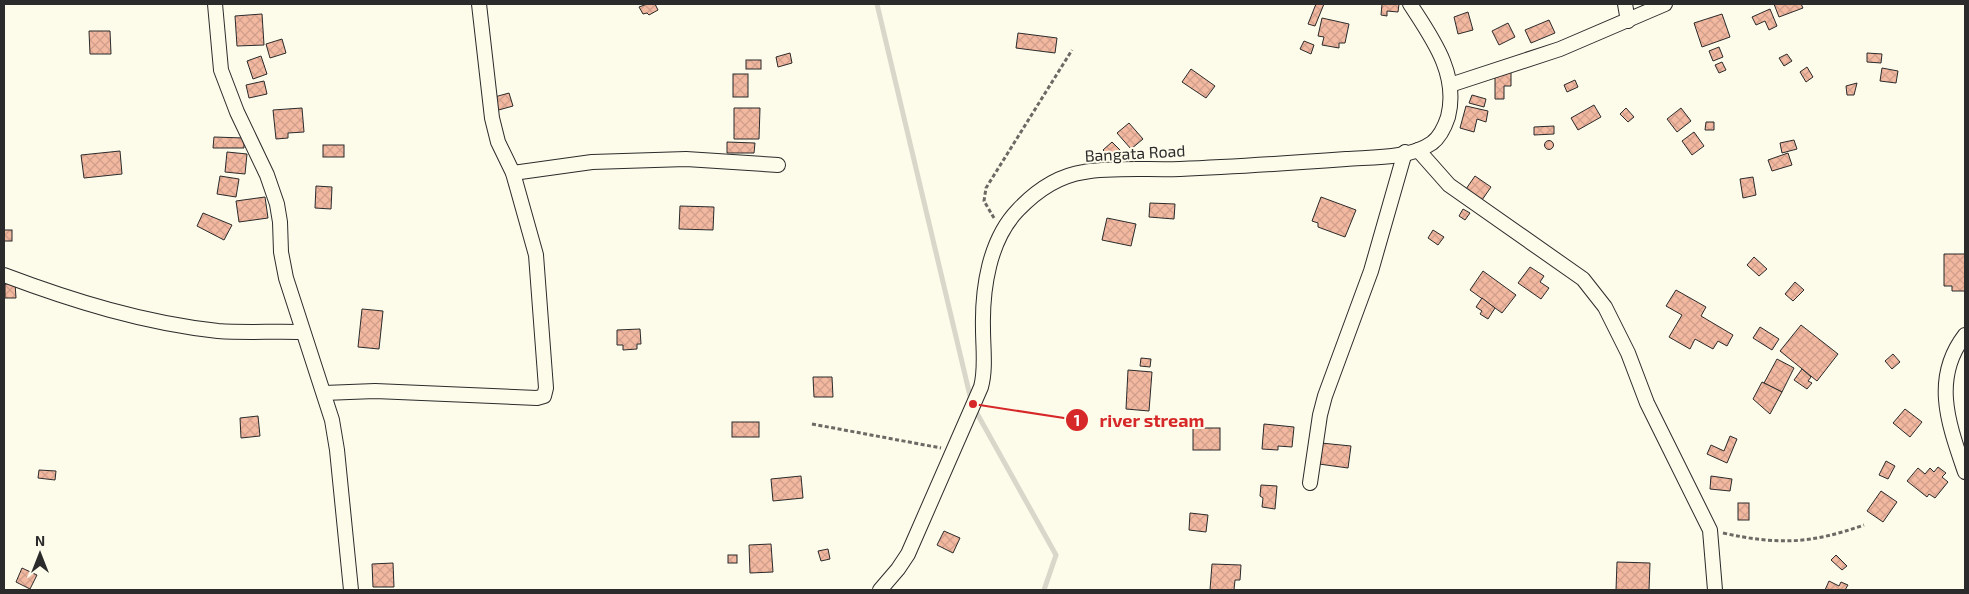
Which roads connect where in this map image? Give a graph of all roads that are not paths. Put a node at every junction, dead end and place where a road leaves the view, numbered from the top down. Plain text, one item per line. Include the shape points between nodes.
1 (215, 4) edge
2 (479, 4) edge
3 (1410, 4) edge
4 (1625, 4) edge
5 (1665, 4) edge
6 (1628, 22) junction
7 (1450, 85) junction
8 (1412, 151) junction
9 (778, 165) dead end
10 (513, 173) junction
11 (4, 275) edge
12 (302, 332) junction
13 (1965, 335) edge
14 (324, 393) junction
15 (1965, 472) edge
16 (1310, 483) dead end
17 (351, 590) edge
18 (880, 590) edge
19 (1715, 590) edge

1 - 12 street via 221,70 277,204 280,252
2 - 10 street via 492,118 498,142
3 - 7 street, Bangata Road via 1444,62
4 - 6 street
5 - 6 street
6 - 7 street via 1560,49
7 - 8 street, Bangata Road via 1446,124 1433,143
8 - 16 street via 1325,396
8 - 18 street, Bangata Road via 1380,157 1229,167 1084,172 1058,179 1037,192 1016,212 993,252 982,314 983,379 908,554
8 - 19 street via 1449,185 1583,279 1600,301 1618,330 1647,403 1710,530
9 - 10 street via 686,159 592,162
10 - 14 street via 536,255 544,396 375,391
11 - 12 street via 81,303 140,317 218,331
12 - 14 street
13 - 15 street via 1950,360 1945,398
14 - 17 street via 337,450

